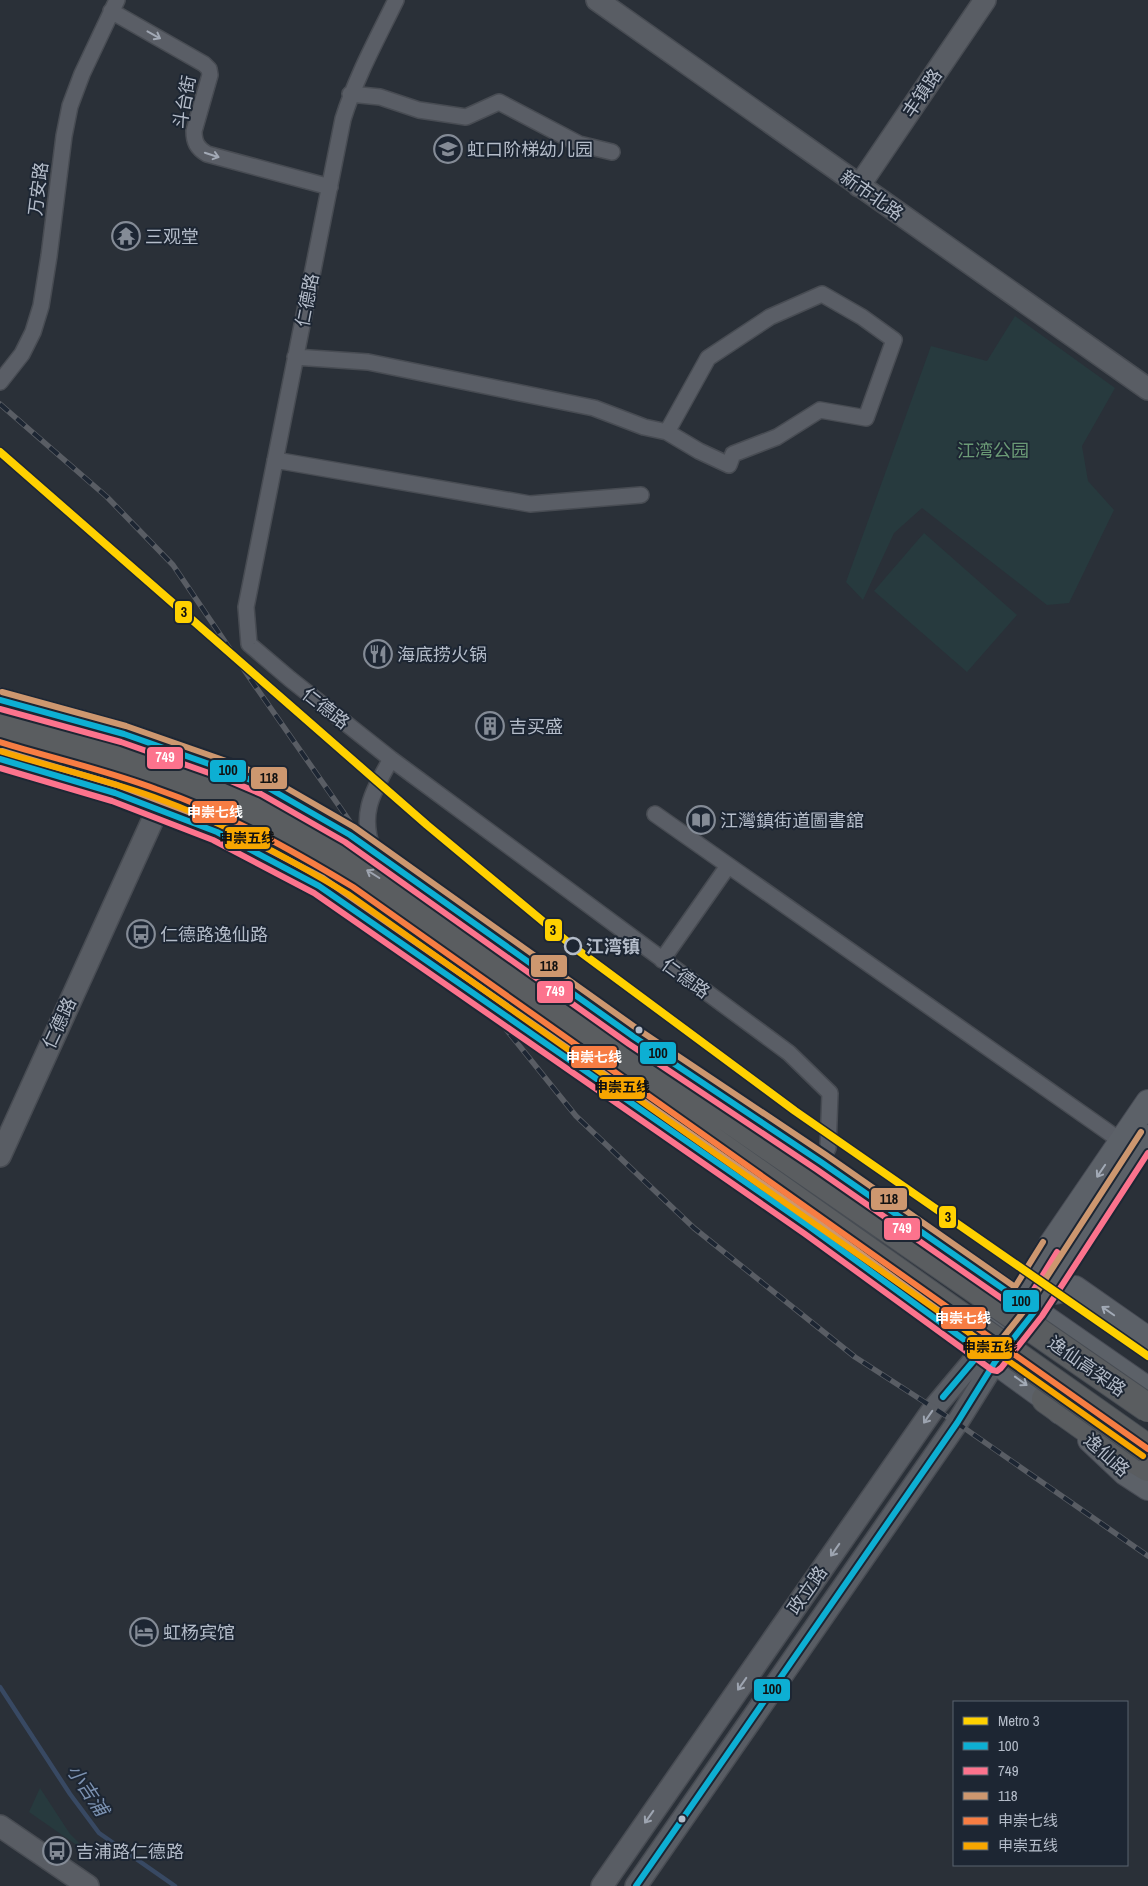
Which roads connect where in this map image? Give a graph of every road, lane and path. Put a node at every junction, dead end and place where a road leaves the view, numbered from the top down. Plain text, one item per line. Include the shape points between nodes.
1 (396, 0) edge
2 (597, 0) edge
3 (986, 0) edge
4 (114, 6) edge
5 (350, 94) junction
6 (612, 152) dead end
7 (859, 186) junction
8 (330, 187) junction
9 (295, 357) junction
10 (0, 382) edge
11 (1148, 389) edge
12 (667, 432) junction
13 (275, 460) junction
14 (641, 495) dead end
15 (0, 700) edge
16 (0, 716) edge
17 (0, 742) edge
18 (182, 754) junction
19 (0, 759) edge
20 (390, 760) junction
21 (157, 808) junction
22 (655, 814) dead end
23 (373, 850) junction
24 (728, 866) junction
25 (662, 960) junction
26 (1148, 1102) edge
27 (1148, 1137) edge
28 (1121, 1141) junction
29 (0, 1156) edge
30 (821, 1162) junction
31 (790, 1214) junction
32 (1034, 1301) junction
33 (1148, 1339) edge
34 (988, 1357) junction
35 (1148, 1389) edge
36 (1046, 1399) junction
37 (1148, 1408) edge
38 (1148, 1449) edge
39 (1148, 1455) edge
40 (1148, 1467) edge
41 (1148, 1488) edge
42 (0, 1826) edge
43 (88, 1886) edge
44 (602, 1886) edge
45 (636, 1886) edge

1 - 5 street, 仁德路
2 - 7 street, 新市北路
3 - 7 street, 丰镇路
4 -> 8 street, 斗台街 via 209,69 194,131 194,139 201,150
4 - 10 street, 万安路 via 70,106 48,264 33,332 22,354
5 - 6 street via 380,96 419,110 466,118 499,102 579,144
5 - 8 street, 仁德路 via 342,119
7 - 11 street, 新市北路
8 - 9 street, 仁德路
9 - 12 street via 368,362 594,408
9 - 13 street, 仁德路
12 - 12 street via 729,465 733,454 777,437 820,410 866,418 894,340 822,294 770,317 708,358
13 - 14 street via 530,504
13 - 20 street, 仁德路 via 246,607 249,644
15 - 18 main road via 124,734
37 -> 16 highway, 逸仙高架路, bridge via 346,857 267,811 187,775 140,756
17 - 38 highway, 逸仙高架路, bridge via 114,774 167,793 219,814 323,868
18 - 21 street, 仁德路
18 - 23 main road via 265,786
19 - 21 main road, 逸仙路
20 - 23 street via 368,806 367,826
20 - 25 street, 仁德路
21 - 29 street, 仁德路
21 - 31 main road, 逸仙路 via 217,832 319,886
22 - 24 street
23 - 30 main road via 634,1037
24 - 25 street
24 - 28 street
25 - 30 street, 仁德路 via 789,1053 830,1093 828,1148
26 - 28 main road
27 - 32 main road
28 -> 32 main road via 1052,1244
30 - 31 street, 仁德路
30 - 32 main road
31 - 34 main road, 逸仙路
33 -> 32 main road via 1075,1288
32 - 34 main road, 政立路
32 - 35 main road
34 -> 36 main road, 逸仙路
34 -> 44 street, 政立路 via 934,1408
34 - 45 street, 政立路 via 957,1423
36 - 39 main road, 逸仙路 via 1088,1415
36 - 40 highway
36 - 41 main road, 逸仙路 via 1125,1473
42 - 43 street

